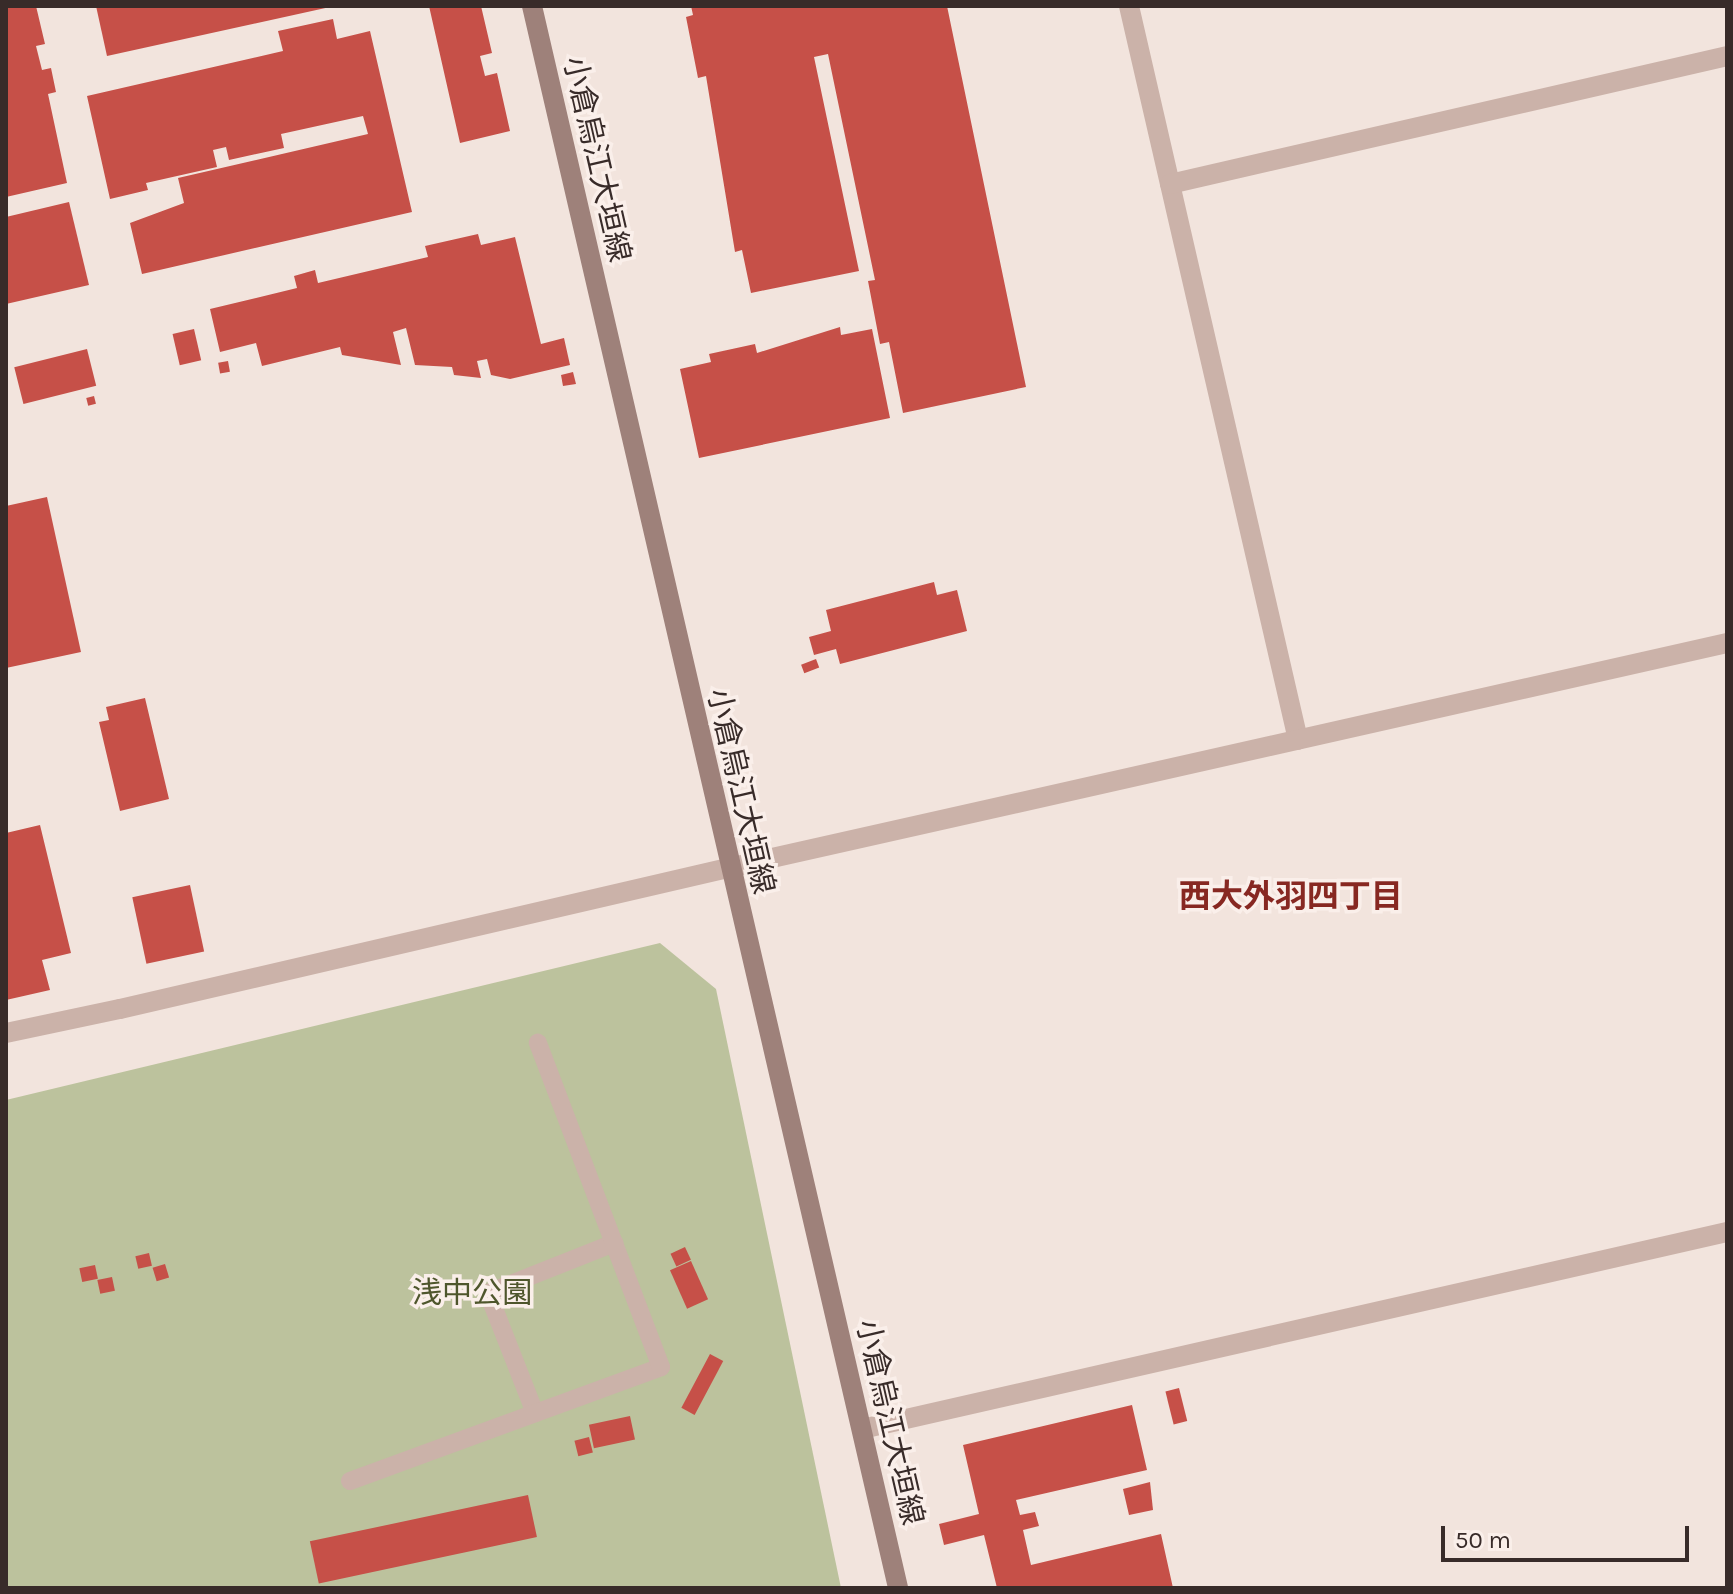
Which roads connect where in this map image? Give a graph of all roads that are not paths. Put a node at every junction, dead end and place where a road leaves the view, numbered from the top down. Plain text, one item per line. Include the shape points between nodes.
1 (532, 6) edge
2 (1129, 6) edge
3 (1727, 56) edge
4 (1170, 184) junction
5 (1727, 643) edge
6 (1298, 740) junction
7 (728, 868) junction
8 (6, 1033) edge
9 (538, 1043) dead end
10 (1727, 1232) edge
11 (614, 1243) junction
12 (535, 1413) junction
13 (862, 1429) junction
14 (350, 1481) dead end
15 (898, 1588) edge

1 - 7 main road, 小倉烏江大垣線
2 - 4 street
3 - 4 street
4 - 6 street
5 - 6 street
6 - 7 street
7 - 8 street
7 - 13 main road, 小倉烏江大垣線
9 - 11 lane
10 - 13 street
11 - 12 lane via 488,1293
11 - 12 lane via 661,1367
12 - 14 lane
13 - 15 main road, 小倉烏江大垣線

